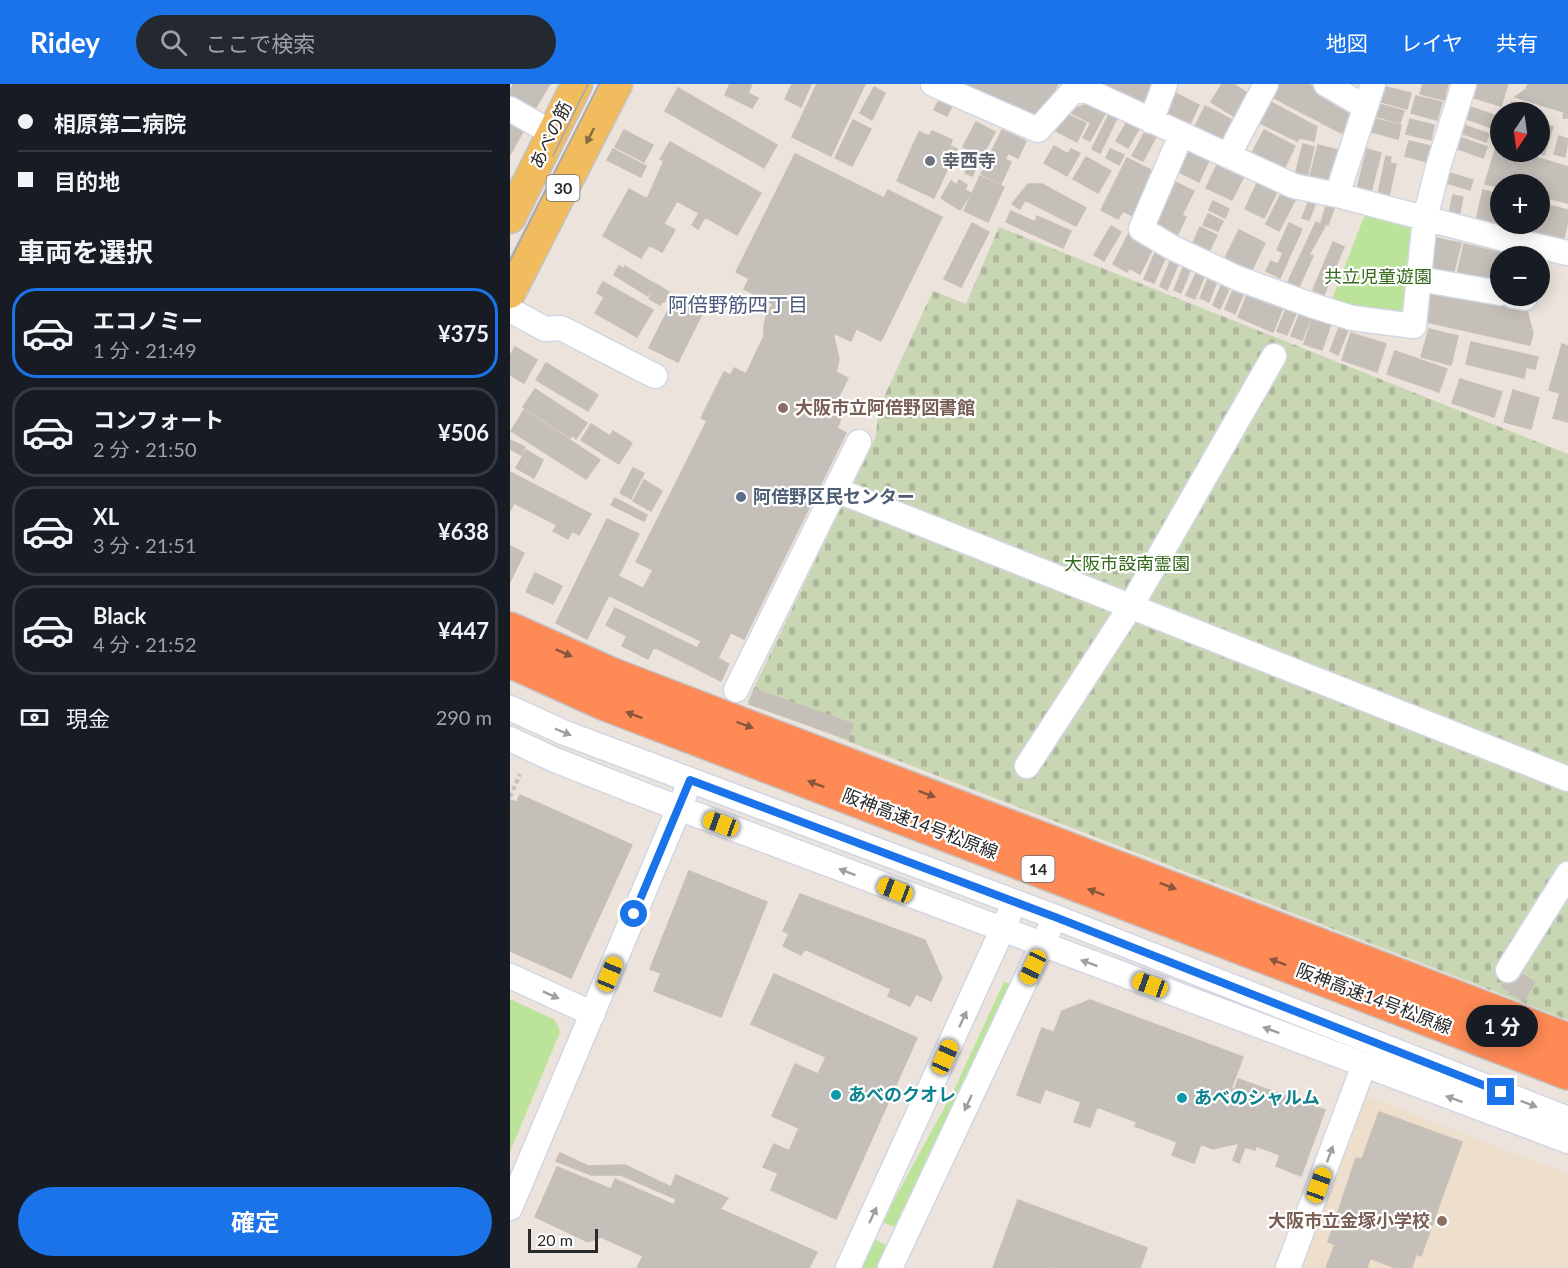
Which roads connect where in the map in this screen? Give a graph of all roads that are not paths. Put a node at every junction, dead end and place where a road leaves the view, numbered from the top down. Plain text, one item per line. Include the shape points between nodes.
1 (577, 84) edge
2 (617, 84) edge
3 (1165, 84) edge
4 (1266, 84) edge
5 (1326, 84) edge
6 (1373, 84) edge
7 (1464, 84) edge
8 (937, 85) edge
9 (1365, 107) junction
10 (510, 109) edge
11 (1151, 121) junction
12 (552, 133) junction
13 (1181, 135) junction
14 (1228, 156) junction
15 (518, 181) edge
16 (1337, 195) junction
17 (510, 218) edge
18 (1425, 218) junction
19 (1512, 246) edge
20 (1550, 252) edge
21 (1568, 253) edge
22 (1419, 279) junction
23 (1490, 291) edge
24 (510, 293) edge
25 (510, 310) edge
26 (1274, 356) dead end
27 (655, 376) dead end
28 (859, 442) dead end
29 (836, 489) junction
30 (1131, 606) junction
31 (510, 629) edge
32 (510, 661) edge
33 (736, 690) dead end
34 (510, 708) edge
35 (510, 739) edge
36 (1028, 766) dead end
37 (1568, 779) edge
38 (690, 780) junction
39 (678, 808) junction
40 (1568, 874) edge
41 (1015, 902) junction
42 (1055, 917) junction
43 (1003, 930) junction
44 (1043, 945) junction
45 (1508, 970) dead end
46 (510, 976) edge
47 (593, 1014) junction
48 (1568, 1040) edge
49 (1364, 1065) junction
50 (1568, 1073) edge
51 (1568, 1119) edge
52 (1568, 1141) edge
53 (510, 1208) edge
54 (848, 1268) edge
55 (890, 1268) edge
56 (1288, 1268) edge

1 - 12 main road, あべの筋 / 30
2 -> 24 main road, あべの筋 / 30
3 - 11 street
4 - 14 street
5 - 9 street
6 - 9 street
7 - 18 street
8 - 11 street via 1038,130 1073,91 1088,91
9 - 16 street
10 - 12 street
11 - 13 street
12 - 15 main road, あべの筋 / 30
13 - 14 street
13 - 22 street via 1141,229 1237,278 1352,318 1414,326
14 - 16 street via 1294,186
15 - 17 main road, あべの筋 / 30
16 - 18 street
18 - 19 street
18 - 22 street
20 - 21 street
22 - 23 street
25 - 27 street via 545,329 561,328
26 - 30 street
28 - 29 street
29 - 30 street
29 - 33 street
30 - 36 street
30 - 37 street
31 -> 48 highway, 阪神高速14号松原線 / 14 via 613,675
50 -> 32 highway, 阪神高速14号松原線 / 14 via 603,703
34 -> 38 street
35 - 39 street
38 - 39 street
38 - 41 street
43 -> 39 street
39 - 47 street
40 - 45 street
41 - 42 street
41 - 43 street
42 - 44 street
42 -> 51 street
43 - 44 street
54 -> 43 street
49 -> 44 street
44 -> 55 street
46 -> 47 street
47 - 53 street
52 -> 49 street
56 -> 49 street

